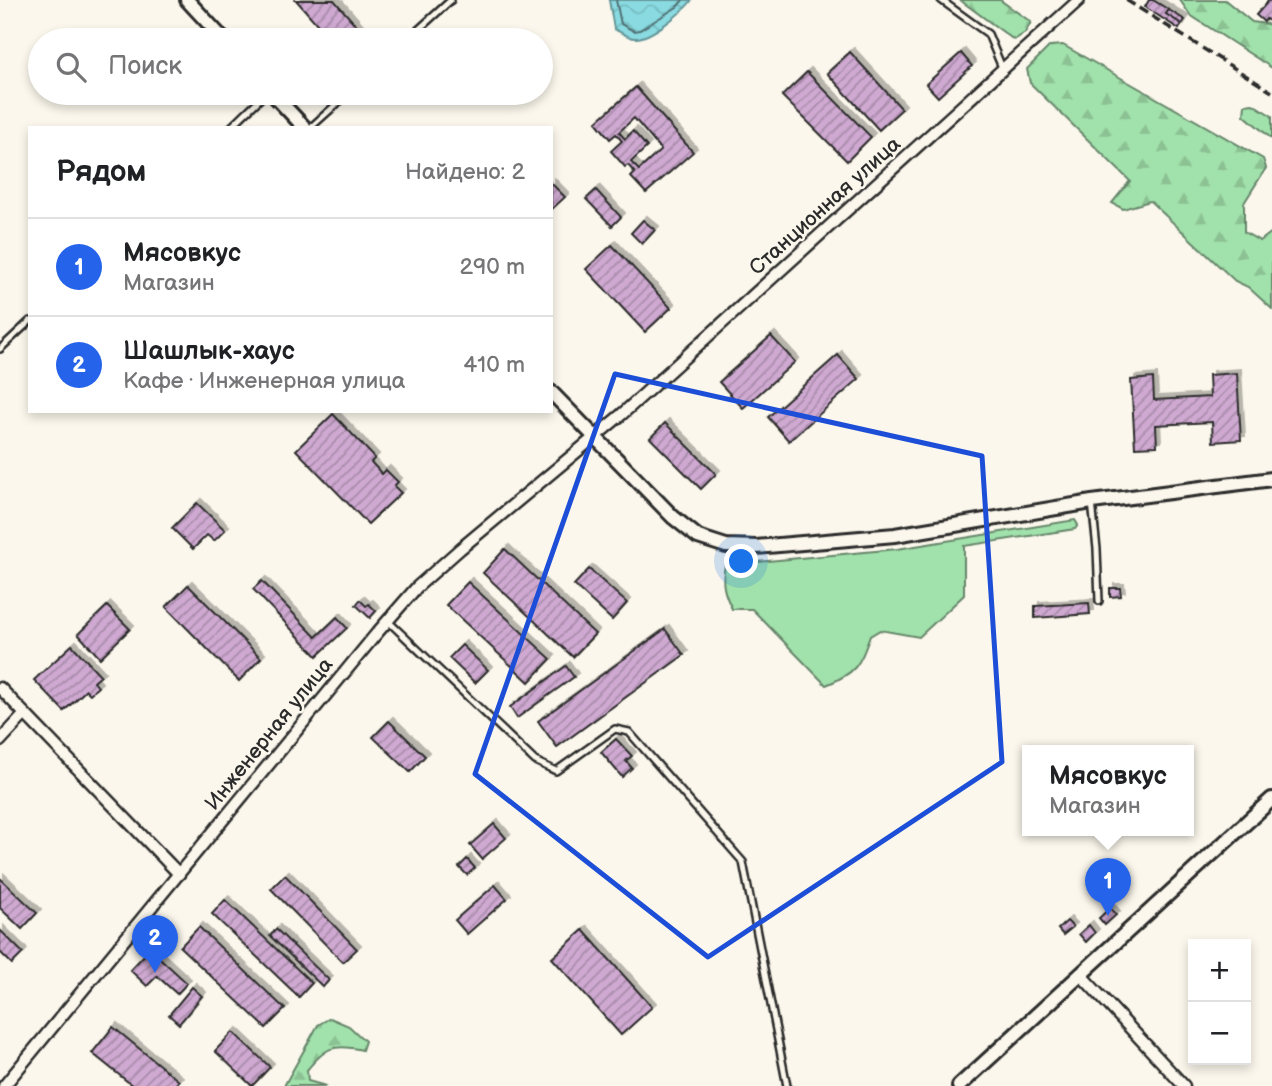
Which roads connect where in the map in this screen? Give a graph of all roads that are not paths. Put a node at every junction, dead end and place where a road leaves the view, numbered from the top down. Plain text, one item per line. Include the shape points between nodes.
1 (187, 0) edge
2 (451, 0) edge
3 (941, 0) edge
4 (1079, 0) edge
5 (213, 28) edge
6 (420, 28) edge
7 (1003, 70) junction
8 (254, 105) edge
9 (283, 105) edge
10 (336, 105) edge
11 (232, 126) edge
12 (303, 126) edge
13 (312, 126) edge
14 (28, 323) edge
15 (0, 349) edge
16 (553, 394) edge
17 (595, 438) junction
18 (1272, 479) edge
19 (1092, 502) junction
20 (1099, 601) dead end
21 (387, 621) junction
22 (0, 688) edge
23 (25, 713) junction
24 (0, 741) edge
25 (1272, 799) edge
26 (180, 874) junction
27 (1080, 974) junction
28 (5, 1086) edge
29 (787, 1086) edge
30 (959, 1086) edge
31 (1184, 1086) edge

1 - 5 street
2 - 6 lane
3 - 7 lane via 988,34
4 - 7 street, Станционная улица
7 - 17 street, Станционная улица
8 - 11 lane
9 - 12 street
10 - 13 lane
14 - 15 lane
16 - 17 street
17 - 19 street via 673,517 698,537 726,546 895,535
17 - 21 street, Инженерная улица via 460,549
18 - 19 street
19 - 20 lane
21 - 26 street, Инженерная улица
21 - 29 lane via 535,761 556,771 615,729 629,732 743,862
22 - 23 street
23 - 24 street
23 - 26 street
25 - 27 street
26 - 28 street, Инженерная улица
27 - 30 street
27 - 31 street

